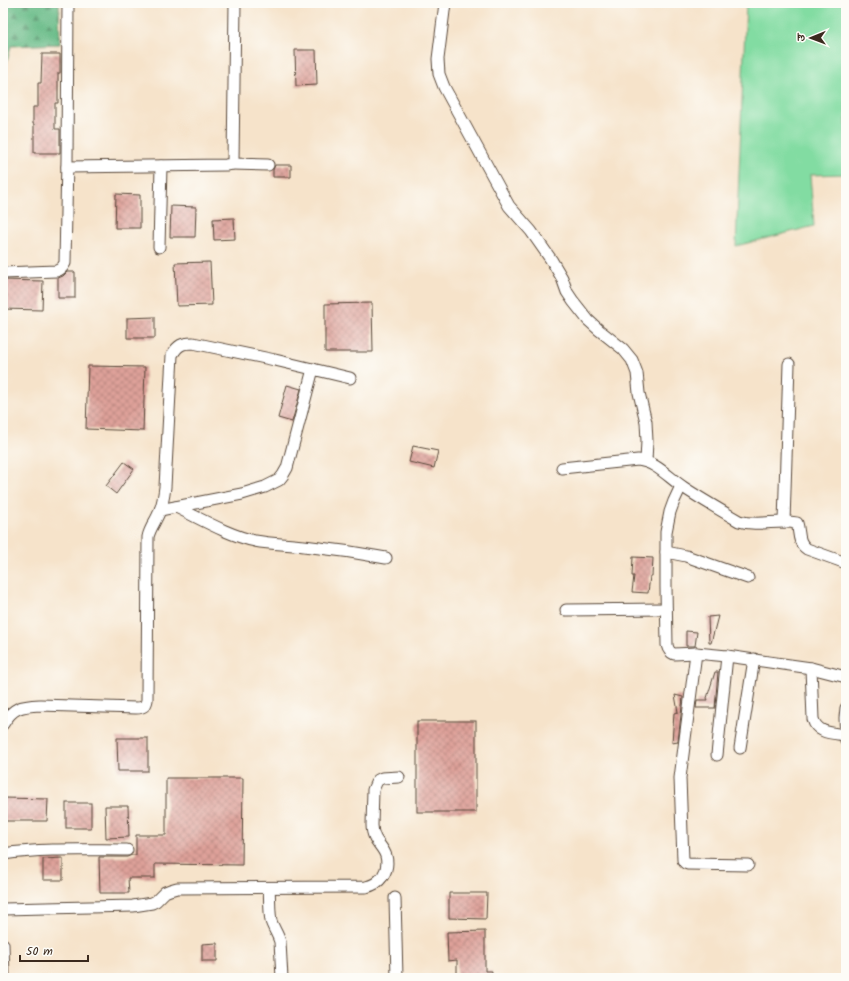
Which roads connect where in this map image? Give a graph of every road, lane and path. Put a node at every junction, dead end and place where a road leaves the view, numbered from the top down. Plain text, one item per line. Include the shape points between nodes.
1 (68, 3) edge
2 (236, 3) edge
3 (445, 3) edge
4 (232, 164) junction
5 (268, 165) dead end
6 (161, 166) junction
7 (67, 167) junction
8 (159, 247) dead end
9 (3, 273) edge
10 (789, 364) dead end
11 (313, 369) junction
12 (350, 378) dead end
13 (646, 461) junction
14 (562, 468) dead end
15 (681, 486) junction
16 (176, 507) junction
17 (160, 510) junction
18 (784, 522) junction
19 (666, 552) junction
20 (386, 558) dead end
21 (846, 563) edge
22 (748, 578) dead end
23 (666, 609) junction
24 (566, 610) dead end
25 (696, 653) junction
26 (727, 656) junction
27 (754, 659) junction
28 (811, 668) junction
29 (846, 677) edge
30 (846, 708) edge
31 (3, 724) edge
32 (846, 735) edge
33 (846, 741) edge
34 (740, 748) dead end
35 (717, 755) dead end
36 (399, 777) dead end
37 (127, 850) dead end
38 (3, 854) edge
39 (748, 865) dead end
40 (269, 888) junction
41 (395, 898) dead end
42 (3, 909) edge
43 (3, 944) edge
44 (4, 978) edge
45 (282, 978) edge
46 (397, 978) edge

1 - 7 street
2 - 4 street
3 - 13 street via 438,59 442,83 509,206 552,261 573,301 588,320 626,352 635,366 646,422
4 - 5 street
4 - 6 street
6 - 7 street
6 - 8 street
7 - 9 street via 64,266 56,271
10 - 18 street
11 - 12 street
11 - 16 street via 287,468 279,480 242,494
11 - 17 street via 193,343 181,344 172,355 165,487
13 - 14 street
13 - 15 street
15 - 18 street via 739,521 752,524
15 - 19 street via 670,512
16 - 17 street
16 - 20 street via 228,532 255,541 340,550
17 - 31 street via 148,537 146,705 136,708 40,704 16,709
18 - 21 street via 797,523 800,542 807,549
19 - 22 street via 686,556
19 - 23 street
23 - 24 street
23 - 25 street via 668,650 674,654
25 - 26 street
25 - 39 street via 680,778 683,860 688,864
26 - 27 street
26 - 35 street
27 - 28 street
27 - 34 street
28 - 29 street
28 - 32 street via 814,724 823,732
30 - 32 street
32 - 33 street
36 - 40 street via 382,778 374,786 372,830 387,859 383,876 377,883 366,887
37 - 38 street via 59,850
40 - 42 street via 177,888 165,892 152,903 133,906
40 - 45 street via 272,924 280,942
41 - 46 street
43 - 44 street

